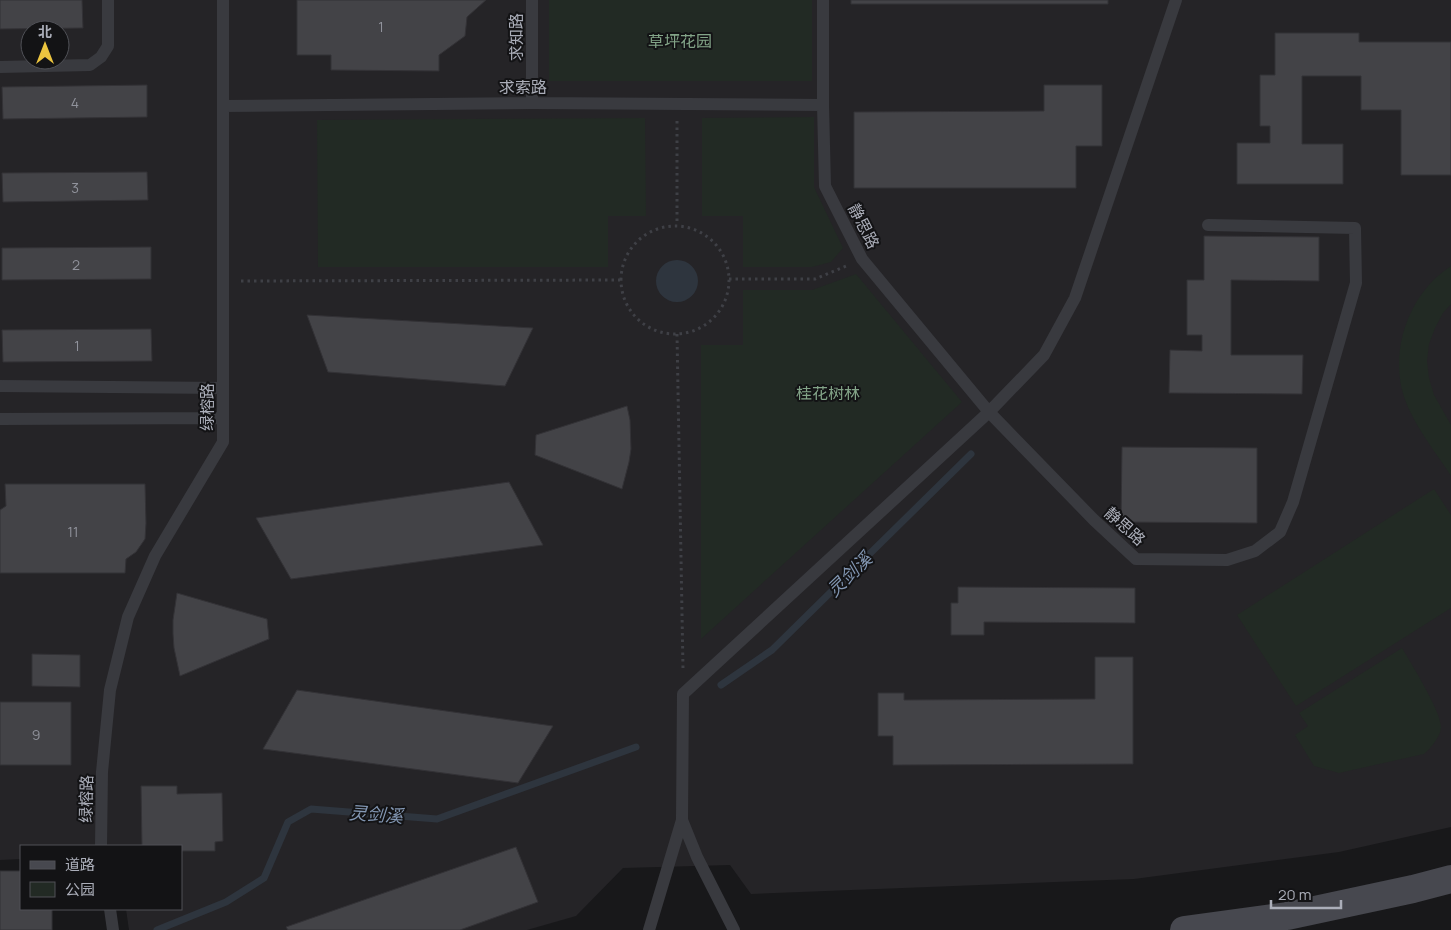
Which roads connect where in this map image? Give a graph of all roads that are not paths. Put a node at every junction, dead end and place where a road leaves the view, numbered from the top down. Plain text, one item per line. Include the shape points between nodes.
1 (108, 0) edge
2 (223, 0) edge
3 (532, 0) edge
4 (823, 0) edge
5 (1176, 0) edge
6 (0, 67) edge
7 (532, 103) junction
8 (823, 105) junction
9 (223, 106) junction
10 (1208, 225) dead end
11 (0, 386) edge
12 (223, 388) junction
13 (989, 412) junction
14 (222, 418) junction
15 (0, 419) edge
16 (682, 820) junction
17 (101, 845) edge
18 (1451, 879) edge
19 (110, 910) edge
20 (1293, 923) edge
21 (113, 930) edge
22 (649, 930) edge
23 (734, 930) edge
24 (1184, 930) edge

1 - 6 lane via 108,46 90,65
2 - 9 lane, 绿榕路
3 - 7 lane, 求知路
4 - 8 lane, 静思路
5 - 13 lane via 1076,298 1044,355
7 - 8 lane, 求索路
7 - 9 lane, 求索路
8 - 13 lane, 静思路 via 825,186 862,259
9 - 12 lane, 绿榕路
10 - 13 lane, 静思路 via 1355,228 1356,283 1293,502 1280,532 1256,551 1227,560 1136,559
11 - 12 lane
12 - 14 lane, 绿榕路
13 - 16 lane via 683,694
14 - 15 lane
14 - 17 lane, 绿榕路 via 223,442 155,556 128,617 110,690 102,772
16 - 22 lane
16 - 23 lane
18 - 20 main road
19 - 21 lane
20 - 24 main road

